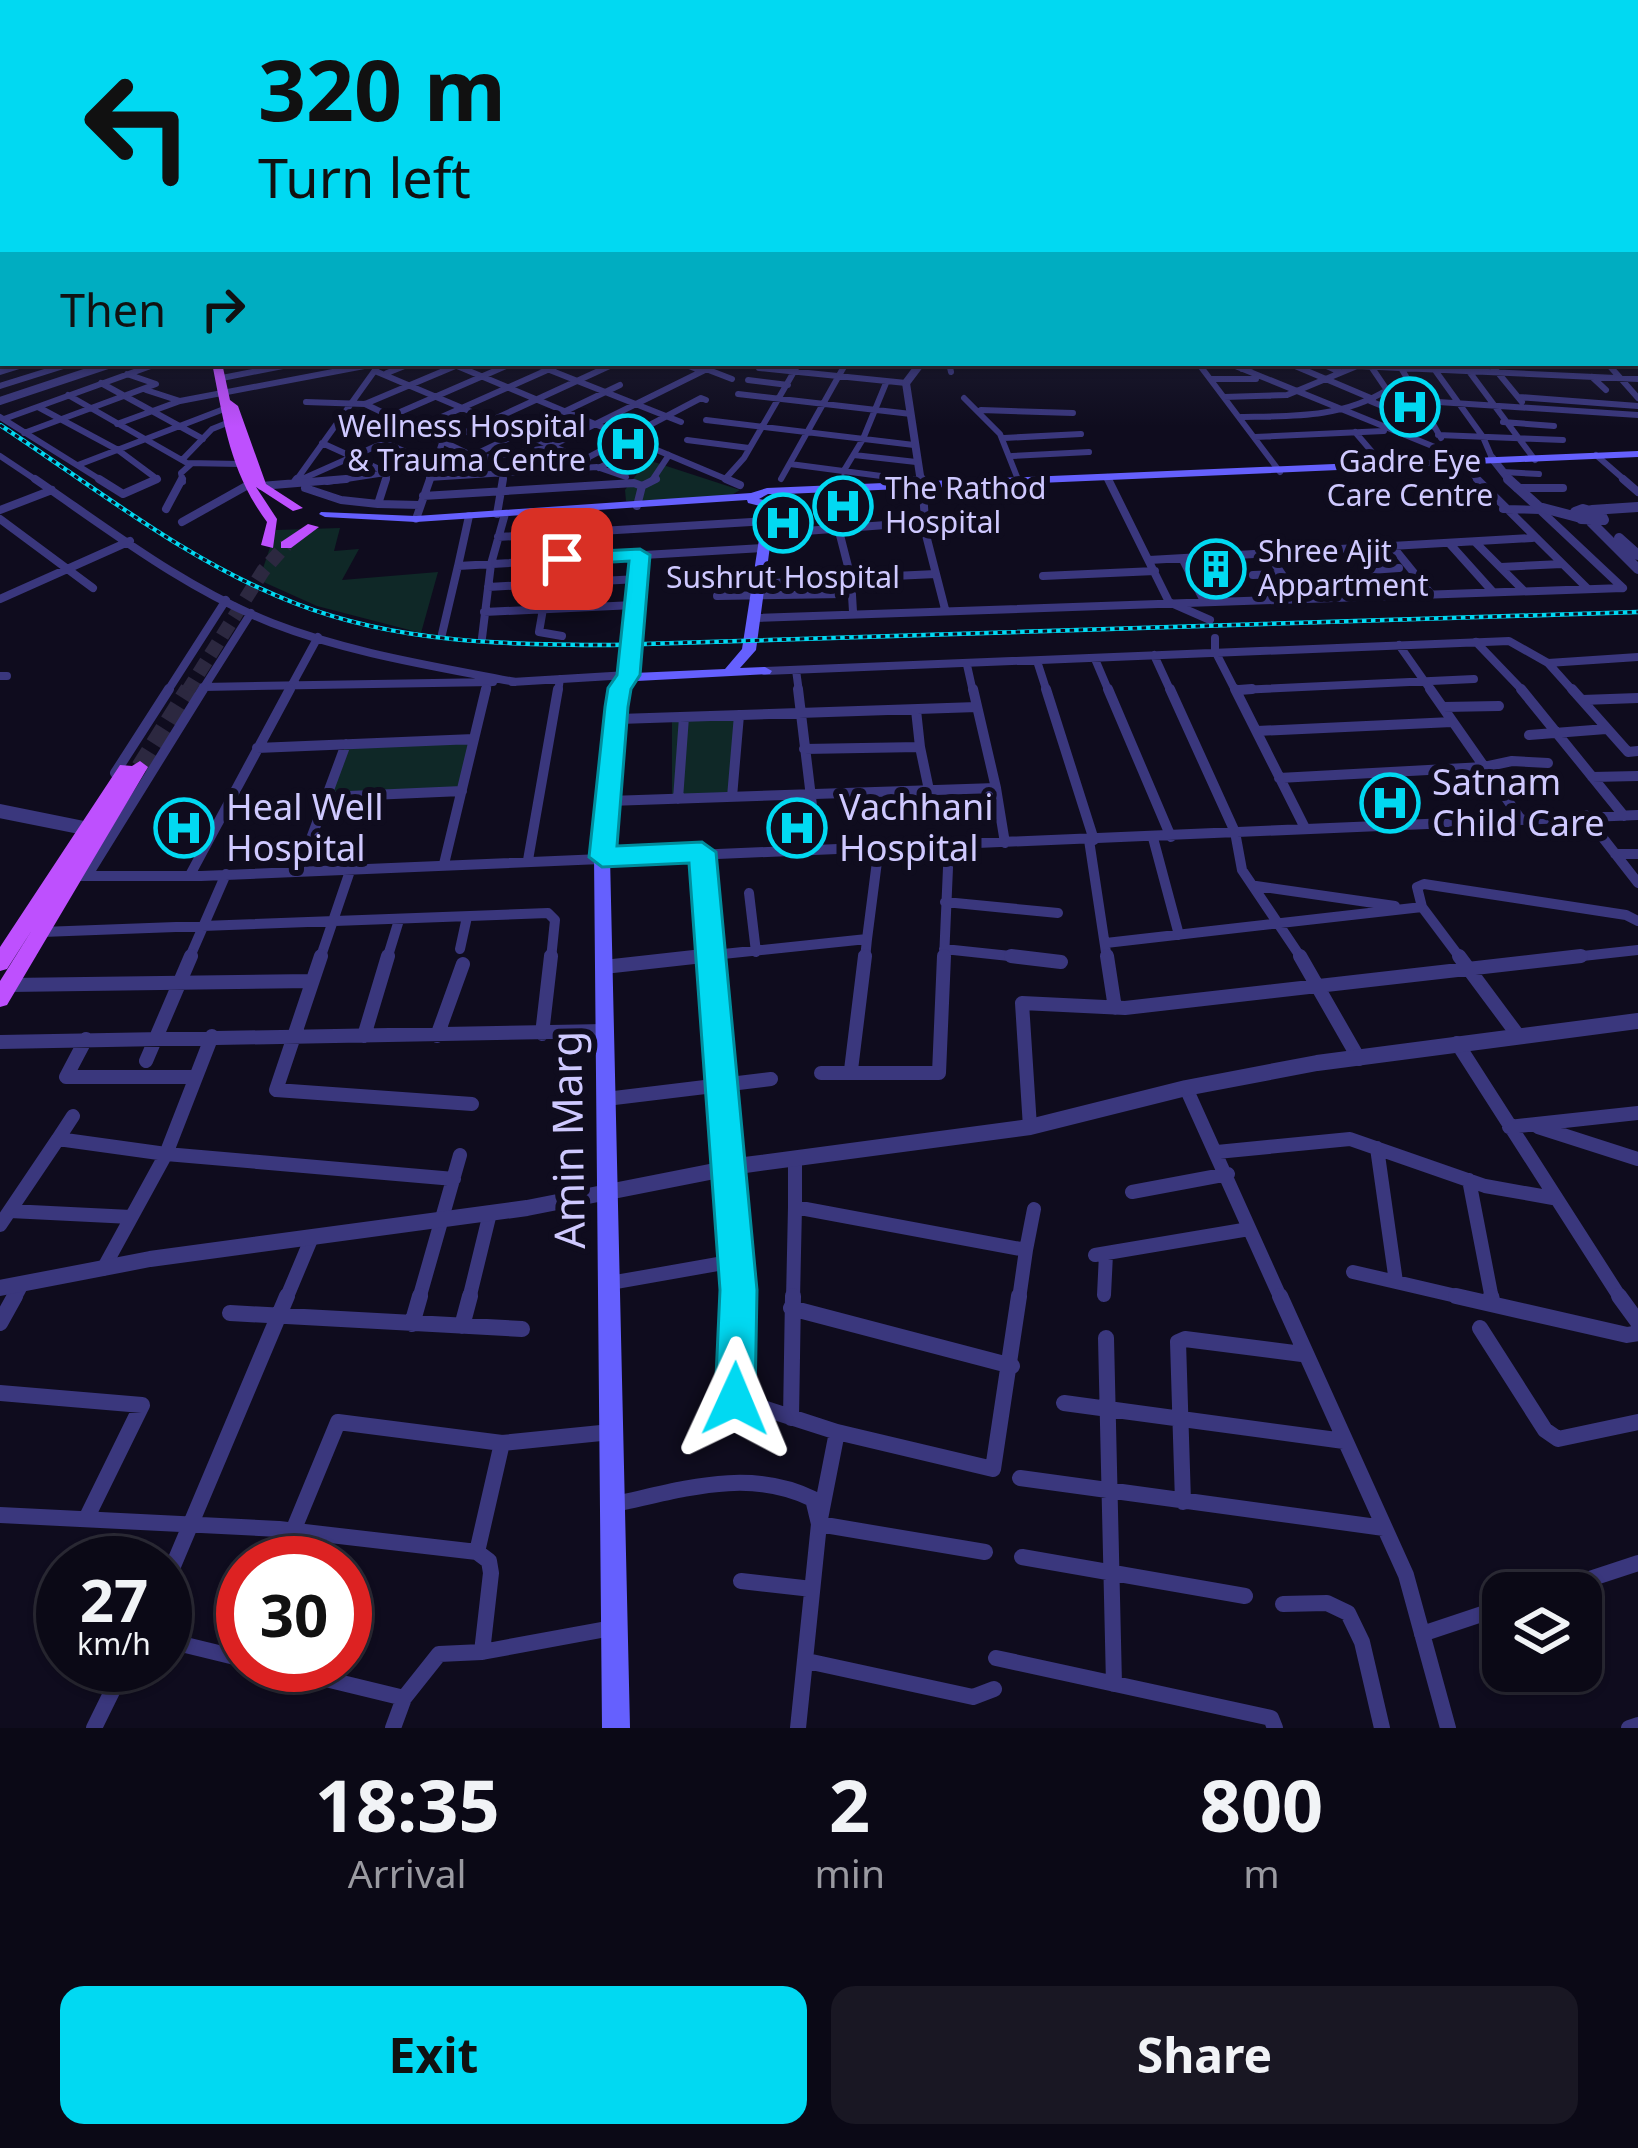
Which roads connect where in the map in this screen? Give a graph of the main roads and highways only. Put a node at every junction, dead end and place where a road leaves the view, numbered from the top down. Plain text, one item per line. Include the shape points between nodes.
1 (219, 366) edge
2 (226, 407) junction
3 (1638, 454) edge
4 (1109, 480) junction
5 (253, 486) junction
6 (921, 486) junction
7 (767, 505) junction
8 (297, 508) dead end
9 (325, 514) dead end
10 (313, 527) dead end
11 (268, 544) dead end
12 (286, 544) tunnel mouth
13 (749, 650) junction
14 (729, 672) junction
15 (0, 963) edge
16 (4, 992) edge
17 (616, 1728) edge

1 - 2 main road
2 - 5 main road
2 - 5 main road via 233,406
3 - 4 main road via 1537,467 1454,456
4 - 6 main road
4 - 6 main road
5 - 8 main road
5 - 11 main road via 271,522
6 - 7 main road
6 - 7 main road
7 - 9 main road via 730,500 469,516 420,506 387,519
7 - 13 main road
10 - 12 main road
13 - 14 main road
13 - 14 main road via 765,671
14 - 17 main road, Amin Marg via 626,680 602,857
15 - 16 main road via 84,827 129,771 80,876

